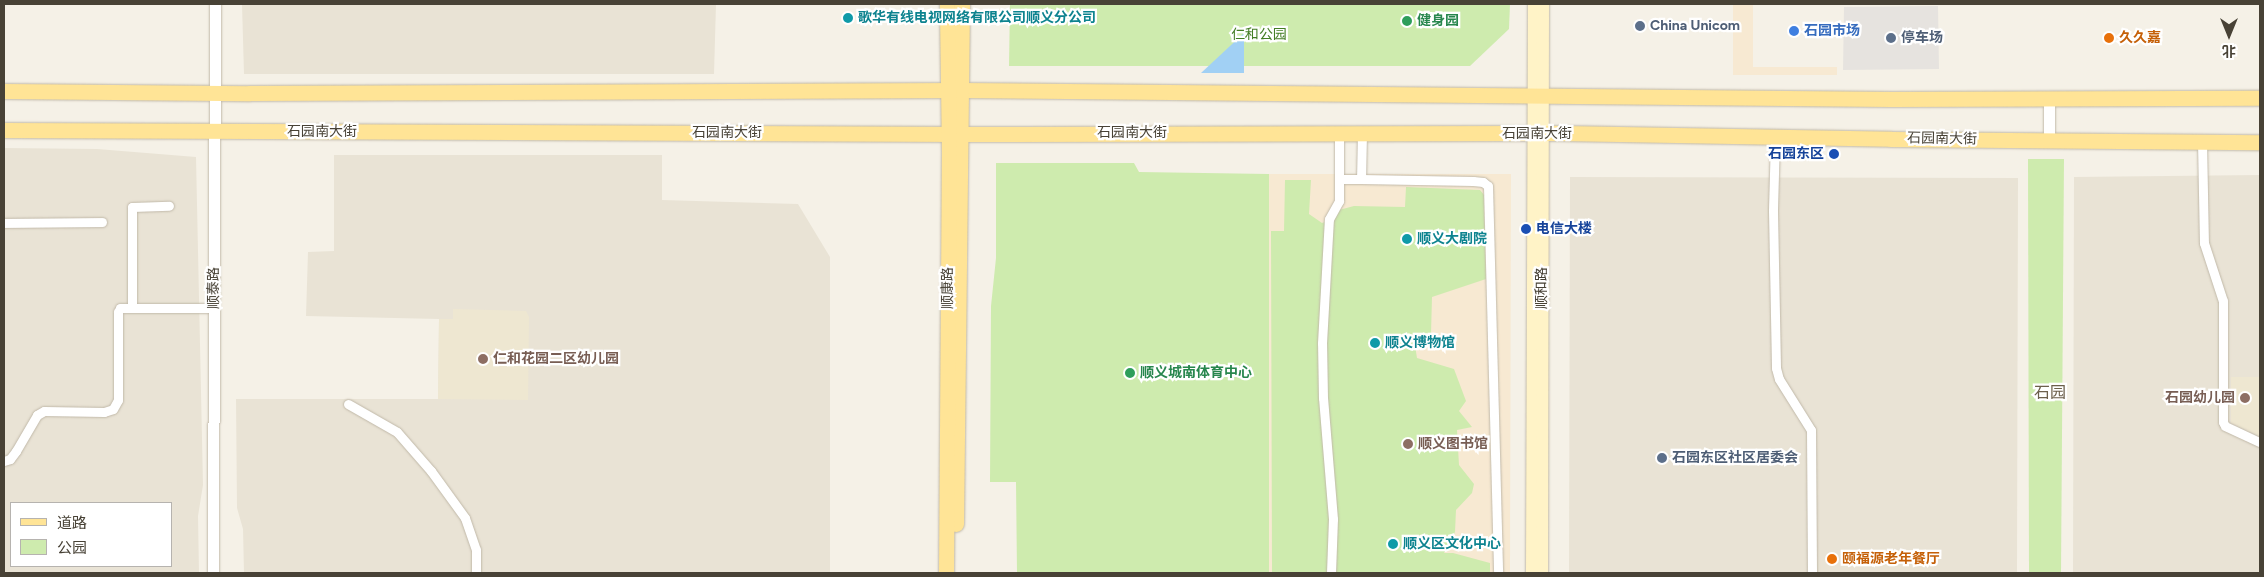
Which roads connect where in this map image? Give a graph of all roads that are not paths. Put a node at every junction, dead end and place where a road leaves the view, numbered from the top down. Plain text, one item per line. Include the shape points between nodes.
1 (215, 4) edge
2 (947, 4) edge
3 (962, 4) edge
4 (1534, 4) edge
5 (1543, 4) edge
6 (954, 90) junction
7 (4, 91) edge
8 (216, 92) junction
9 (1538, 96) junction
10 (2049, 98) junction
11 (2260, 98) edge
12 (4, 130) edge
13 (215, 132) junction
14 (1339, 133) junction
15 (1362, 133) junction
16 (1538, 133) junction
17 (954, 134) junction
18 (1775, 138) junction
19 (2049, 140) junction
20 (2202, 141) junction
21 (2260, 142) edge
22 (1339, 179) junction
23 (1361, 179) junction
24 (170, 206) dead end
25 (102, 222) dead end
26 (4, 223) edge
27 (132, 308) junction
28 (214, 308) junction
29 (348, 404) dead end
30 (2260, 442) edge
31 (4, 461) edge
32 (213, 573) edge
33 (476, 573) edge
34 (946, 573) edge
35 (956, 573) edge
36 (1331, 573) edge
37 (1498, 573) edge
38 (1532, 573) edge
39 (1542, 573) edge
40 (1812, 573) edge

1 - 8 street, 顺泰路
2 - 6 main road, 顺康路
3 - 6 main road, 顺康路
4 - 9 main road, 顺和路
5 - 9 main road, 顺和路
6 - 8 main road
6 - 9 main road
6 - 17 main road, 顺康路
7 - 8 main road
8 - 13 street, 顺泰路
9 - 10 main road via 1891,100
9 - 16 main road, 顺和路
10 - 11 main road
10 - 19 street
12 - 13 main road, 石园南大街
13 - 17 main road, 石园南大街
13 - 28 street, 顺泰路
14 - 15 main road, 石园南大街
14 - 17 main road, 石园南大街
14 - 22 street
15 - 16 main road, 石园南大街
15 - 23 street
16 - 18 main road, 石园南大街
16 - 38 main road, 顺和路
16 - 39 main road, 顺和路
17 - 34 main road, 顺康路
17 - 35 main road, 顺康路
18 - 19 main road, 石园南大街
18 - 40 street via 1776,368 1779,379 1811,430
19 - 20 main road, 石园南大街
20 - 21 main road, 石园南大街
20 - 30 street via 2204,243 2223,301 2223,422 2225,426
22 - 23 street
22 - 36 street via 1339,201 1329,219 1322,343 1322,398 1333,519
23 - 37 street via 1473,181 1488,186
24 - 27 street via 132,206
25 - 26 street
27 - 28 street
27 - 31 street via 120,308 118,312 118,400 113,409 104,412 44,411 37,415 10,459
28 - 32 street, 顺泰路
29 - 33 street via 397,432 431,471 465,518 476,550

